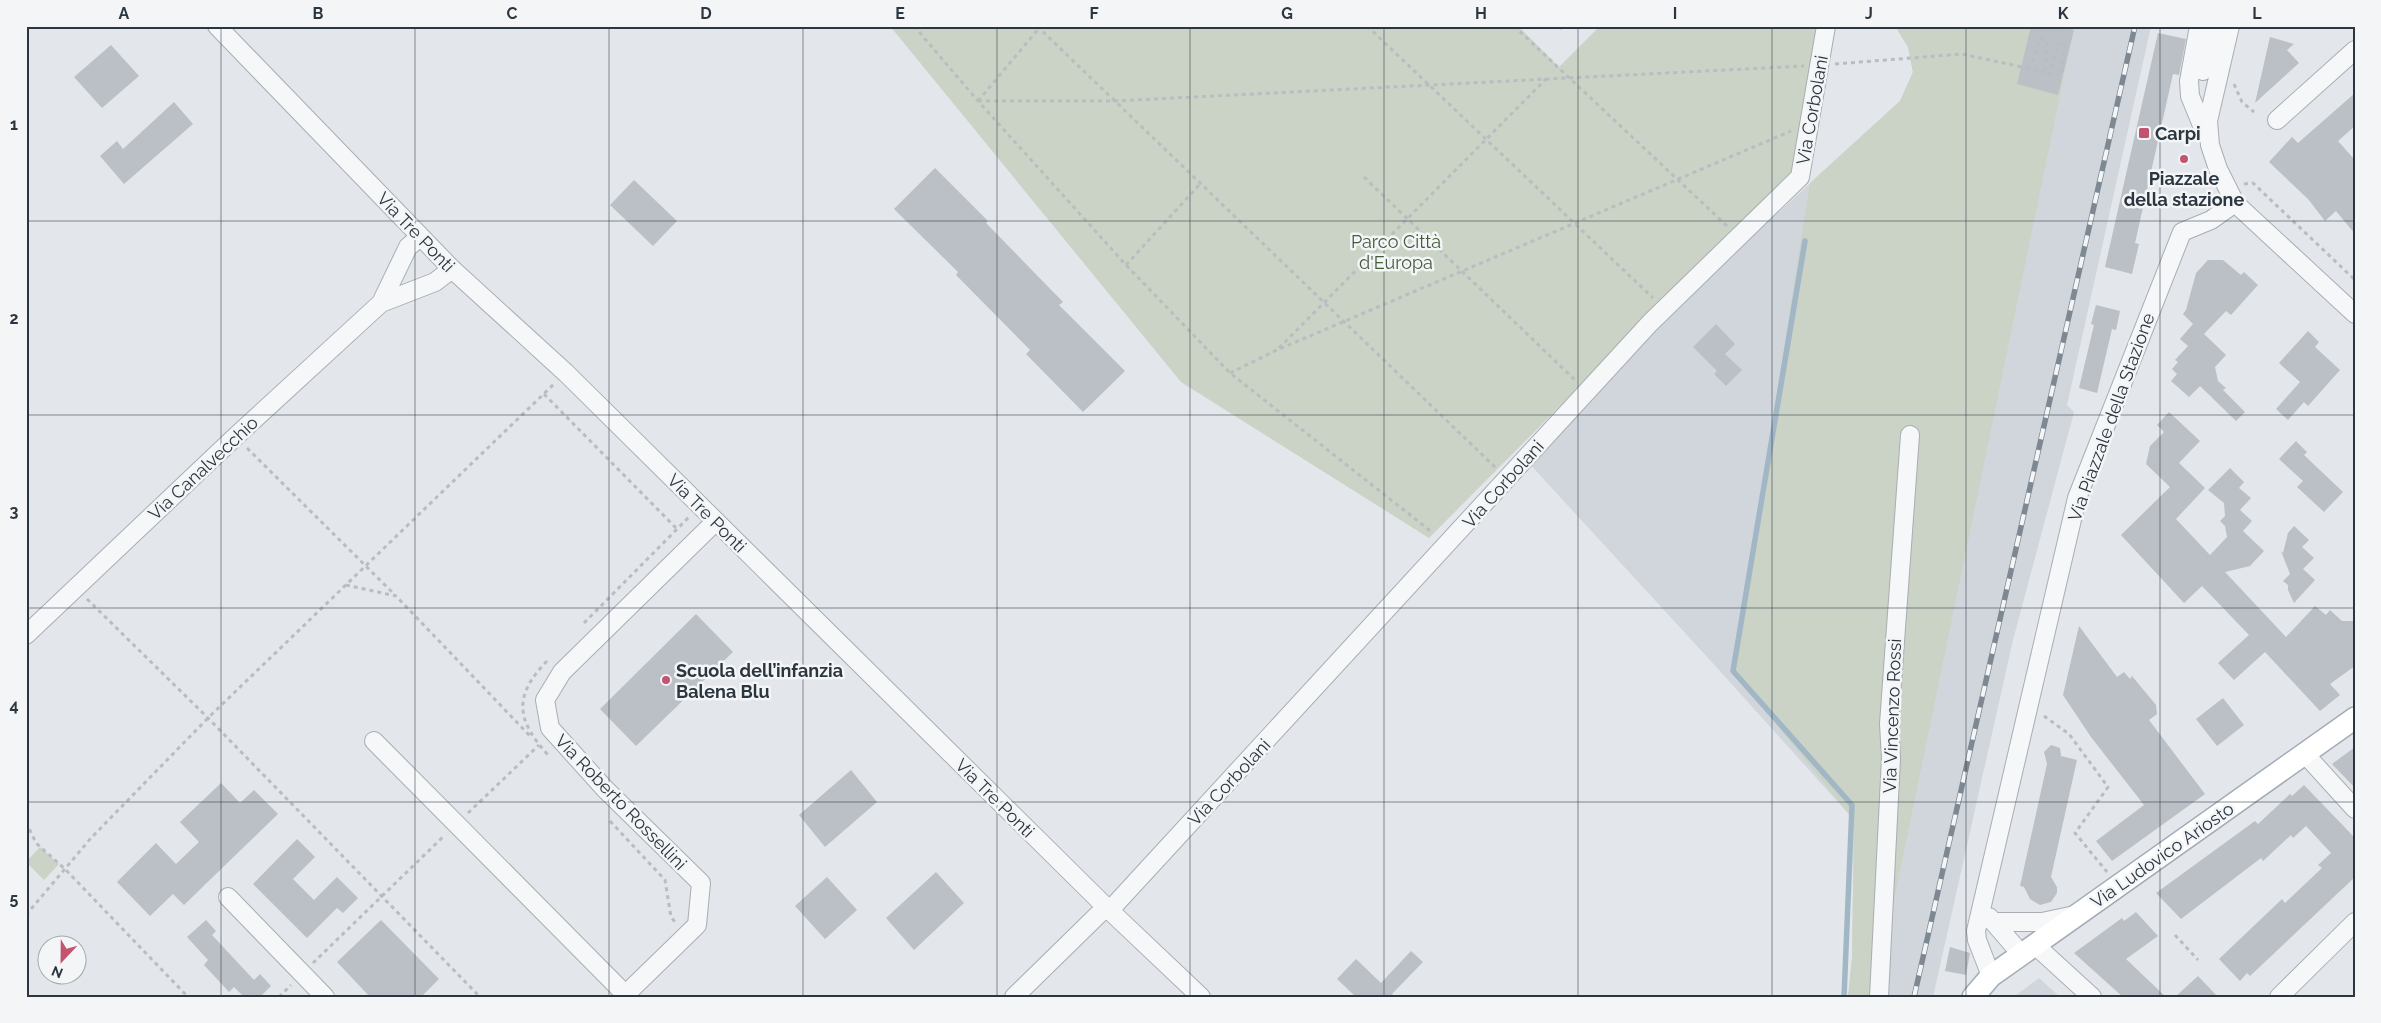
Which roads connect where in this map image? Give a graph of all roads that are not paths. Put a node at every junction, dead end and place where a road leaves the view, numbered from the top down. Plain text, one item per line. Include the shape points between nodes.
1 (217, 26) edge
2 (1826, 26) edge
3 (2199, 26) edge
4 (2213, 26) edge
5 (2230, 26) edge
6 (2355, 50) edge
7 (2277, 120) dead end
8 (2208, 121) junction
9 (2210, 145) junction
10 (2235, 203) junction
11 (420, 236) junction
12 (452, 270) junction
13 (381, 303) junction
14 (2355, 314) edge
15 (1910, 435) dead end
16 (716, 521) junction
17 (26, 635) edge
18 (2355, 718) edge
19 (374, 741) dead end
20 (2305, 754) junction
21 (2355, 809) edge
22 (228, 896) dead end
23 (1981, 904) junction
24 (1108, 909) junction
25 (2080, 914) junction
26 (1994, 922) junction
27 (2355, 922) edge
28 (2029, 950) junction
29 (1991, 976) junction
30 (624, 996) edge
31 (325, 997) edge
32 (1014, 997) edge
33 (1201, 997) edge
34 (1879, 997) edge
35 (1973, 997) edge
36 (2092, 997) edge
37 (2280, 997) edge

1 - 11 street, Via Tre Ponti
2 - 24 street, Via Corbolani via 1800,177 1650,323
3 - 9 street via 2189,81 2190,96
4 - 8 street via 2201,80
5 - 8 street
6 - 7 street
8 - 9 street
9 - 10 street via 2224,184
10 - 14 street
10 - 23 street, Via Piazzale della Stazione via 2212,220 2182,232 2077,498
11 - 12 street, Via Tre Ponti
11 - 13 street, Via Canalvecchio via 408,247
12 - 13 street, Via Canalvecchio via 435,282
12 - 16 street, Via Tre Ponti via 566,373
13 - 17 street, Via Canalvecchio
15 - 34 street, Via Vincenzo Rossi via 1889,724 1891,758
16 - 24 street, Via Tre Ponti
16 - 30 street, Via Roberto Rossellini via 562,672 546,700 550,728 604,789 701,883 697,925
18 - 20 main road, Via Ludovico Ariosto
19 - 30 street
20 - 21 street
20 - 25 main road, Via Ludovico Ariosto
22 - 31 street
23 - 26 street
23 - 29 street, Via Piazzale della Stazione via 1977,940
24 - 32 street, Via Corbolani
24 - 33 street, Via Tre Ponti
25 - 26 street via 2042,922
25 - 28 main road, Via Ludovico Ariosto
26 - 28 street
27 - 37 street
28 - 29 main road, Via Ludovico Ariosto
28 - 36 street
29 - 35 main road, Via Ludovico Ariosto

